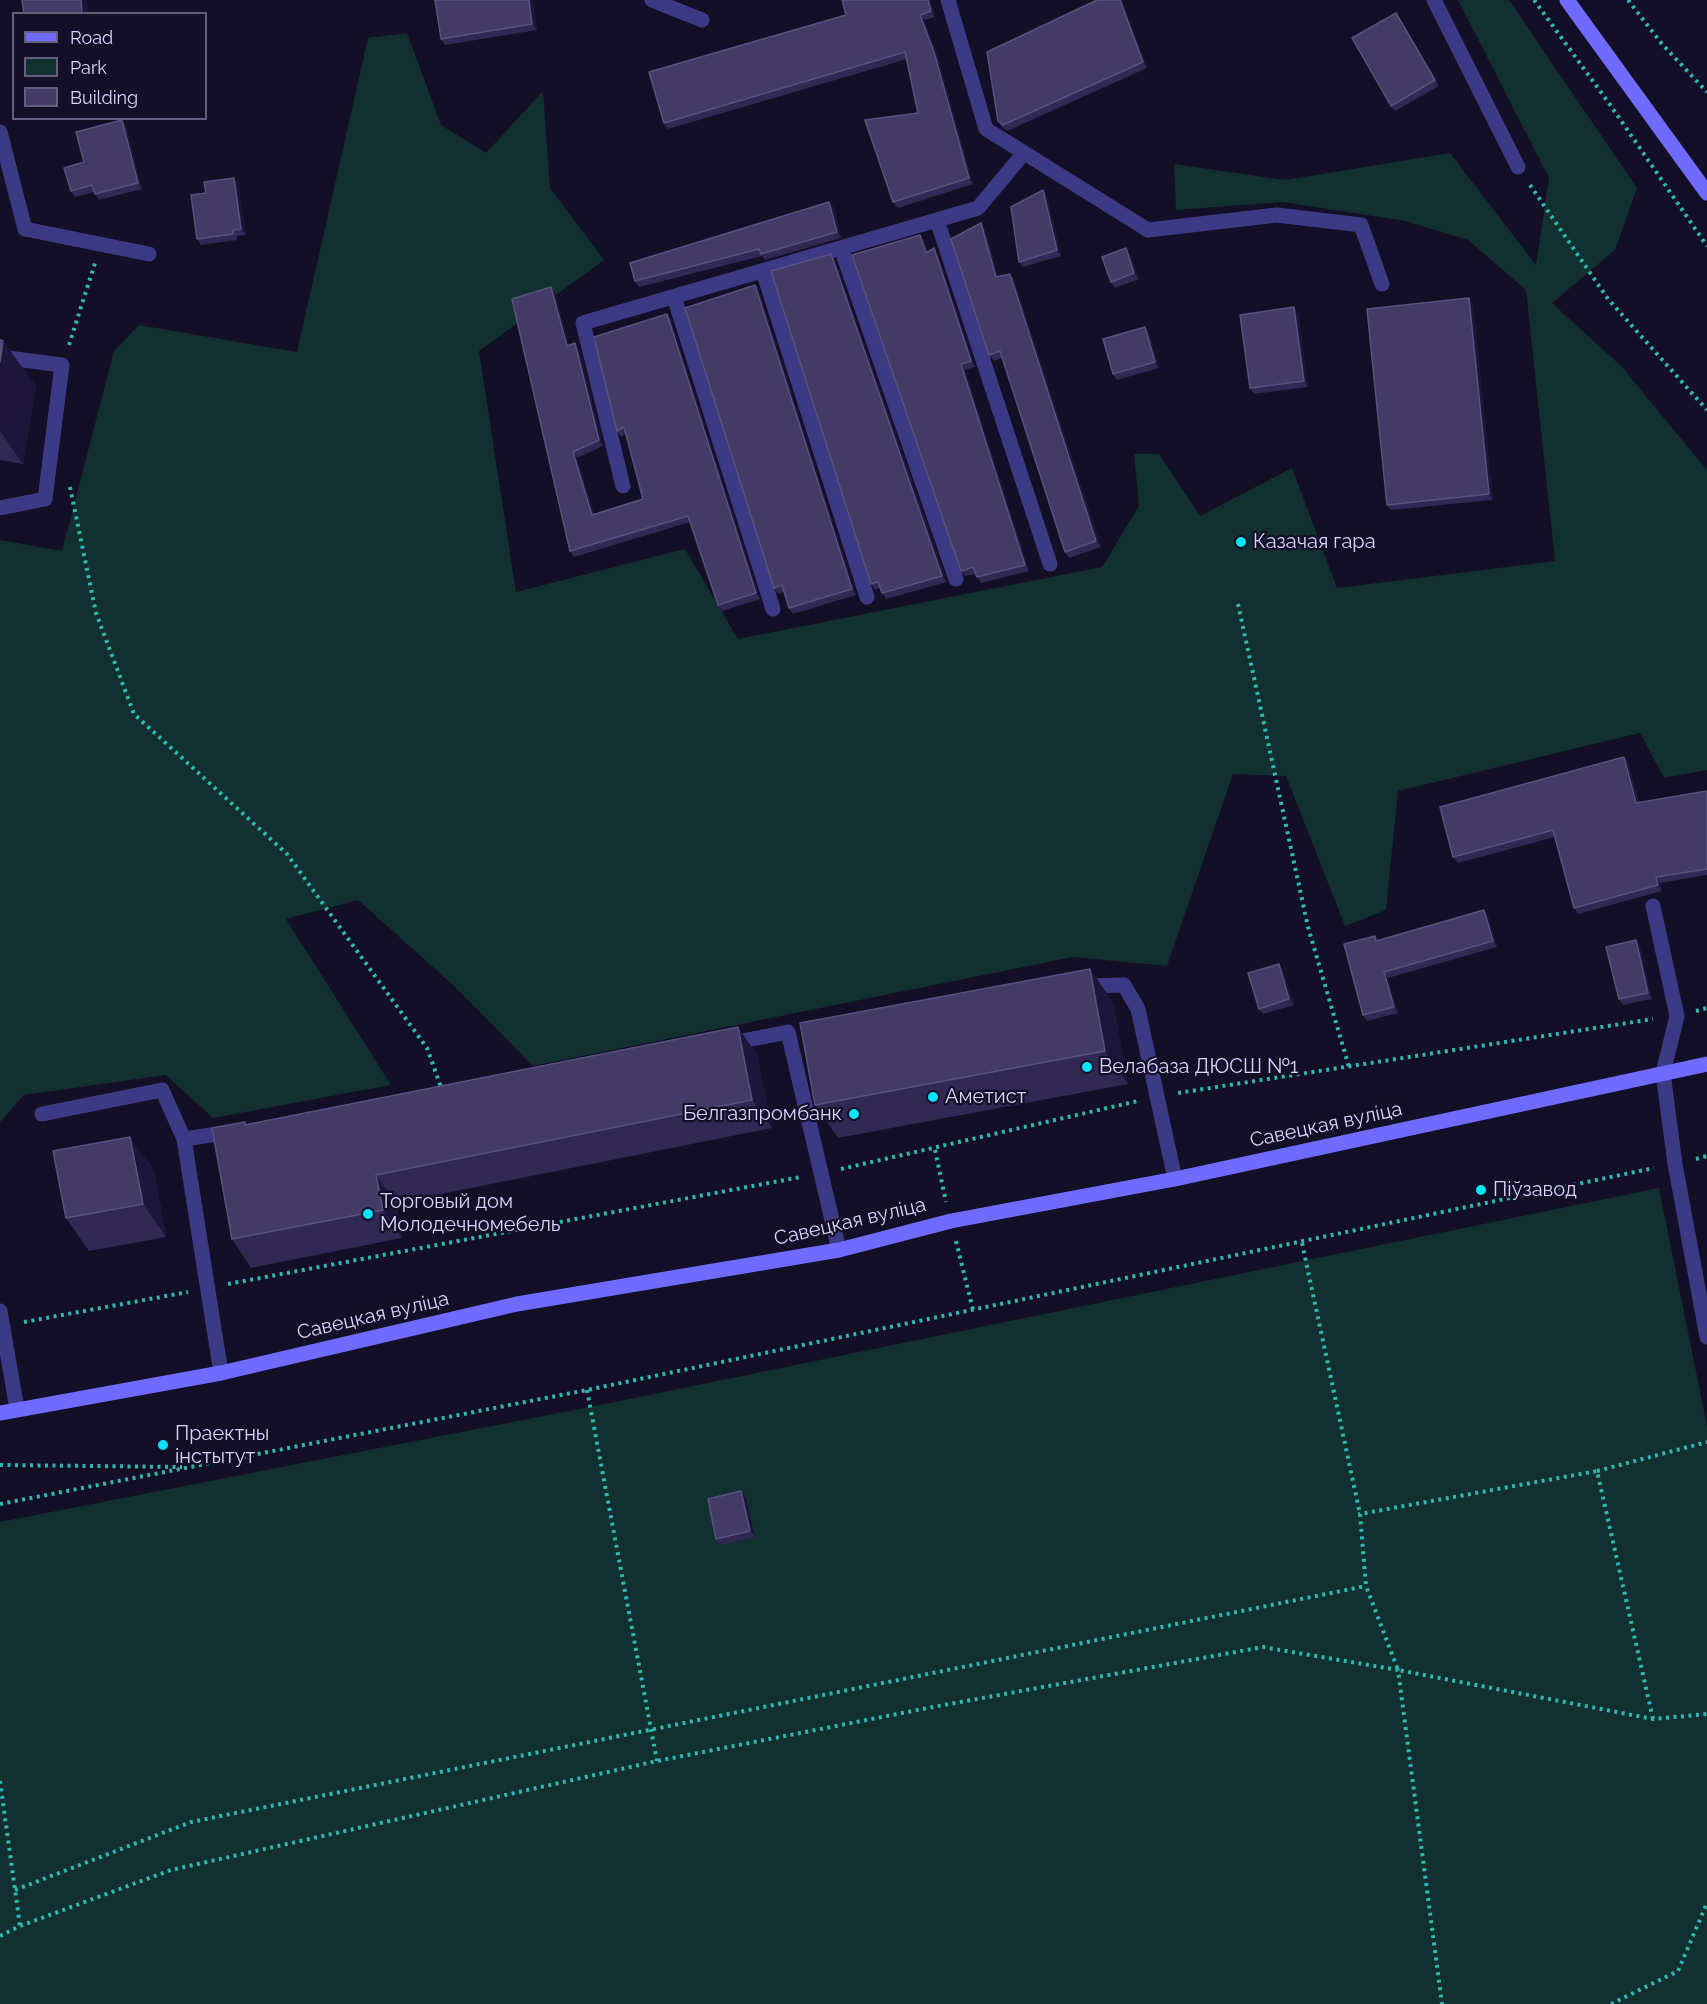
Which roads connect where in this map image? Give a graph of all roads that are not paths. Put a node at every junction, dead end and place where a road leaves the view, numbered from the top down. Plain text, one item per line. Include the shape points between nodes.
1 (652, 0) edge
2 (948, 0) edge
3 (1434, 0) edge
4 (1567, 0) edge
5 (702, 20) dead end
6 (0, 132) edge
7 (1024, 153) junction
8 (1518, 166) road end
9 (1707, 192) edge
10 (937, 220) junction
11 (841, 248) junction
12 (149, 254) dead end
13 (763, 271) junction
14 (1382, 284) dead end
15 (674, 297) junction
16 (0, 357) edge
17 (623, 486) dead end
18 (0, 508) edge
19 (1050, 564) dead end
20 (956, 579) dead end
21 (867, 597) dead end
22 (773, 609) dead end
23 (1653, 906) dead end
24 (1062, 986) edge
25 (709, 1048) edge
26 (1707, 1064) edge
27 (1663, 1074) junction
28 (42, 1114) dead end
29 (241, 1131) edge
30 (184, 1139) junction
31 (1175, 1179) junction
32 (839, 1250) junction
33 (2, 1318) edge
34 (1707, 1337) edge
35 (221, 1373) junction
36 (17, 1409) junction
37 (0, 1413) edge

1 - 5 street
2 - 7 street via 986,129
3 - 8 street
4 - 9 street
6 - 12 street via 25,229
7 - 10 street via 978,208
7 - 14 street via 1148,230 1277,215 1361,225
10 - 11 street
10 - 19 street
11 - 13 street
11 - 20 street
13 - 15 street
13 - 21 street
15 - 17 street via 583,323
15 - 22 street
16 - 18 street via 62,365 45,499
23 - 27 street via 1677,1016
24 - 31 street via 1124,985 1138,1009
25 - 32 street via 794,1031
26 - 27 street, Савецкая вуліца
27 - 31 street, Савецкая вуліца
27 - 34 street
28 - 30 street via 162,1090
29 - 30 street
30 - 35 street
31 - 32 street, Савецкая вуліца via 951,1221
32 - 35 street, Савецкая вуліца via 517,1304
33 - 36 street
35 - 36 street, Савецкая вуліца
36 - 37 street, Савецкая вуліца

